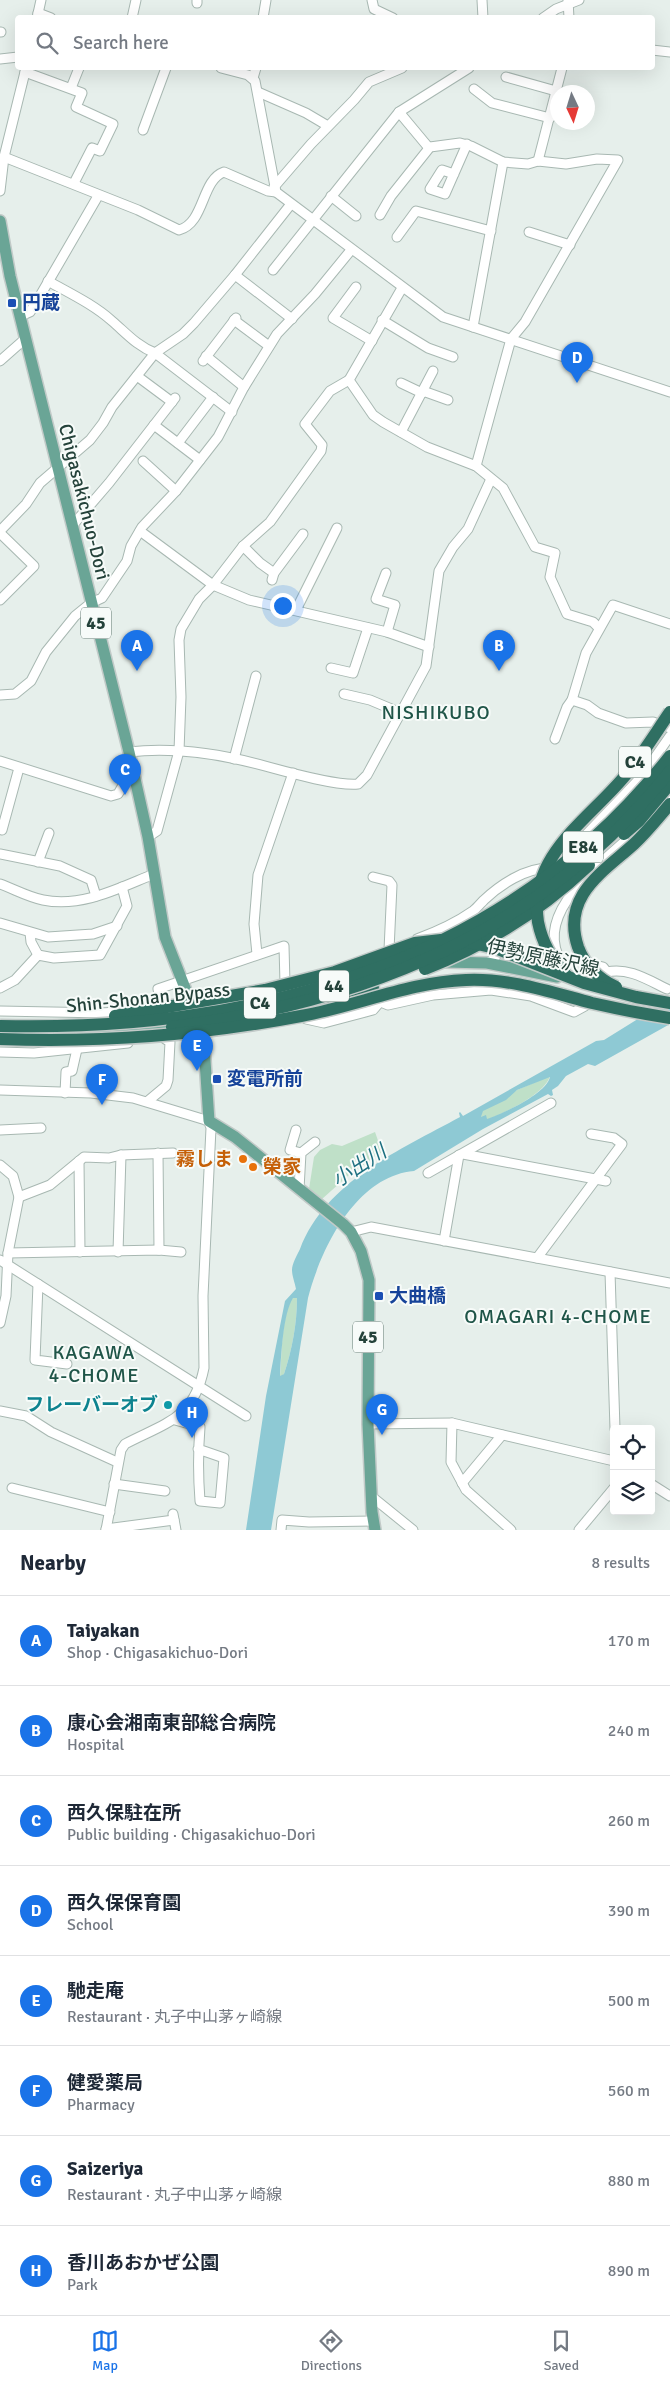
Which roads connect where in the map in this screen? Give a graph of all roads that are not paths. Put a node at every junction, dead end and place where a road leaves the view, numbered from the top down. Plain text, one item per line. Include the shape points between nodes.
1 (41, 0) edge
2 (136, 0) edge
3 (266, 0) edge
4 (372, 0) edge
5 (482, 0) edge
6 (579, 0) edge
7 (568, 2) edge
8 (38, 15) edge
9 (133, 15) edge
10 (264, 15) edge
11 (387, 15) edge
12 (483, 15) edge
13 (545, 15) edge
14 (569, 15) edge
15 (655, 50) edge
16 (670, 52) edge
17 (15, 57) edge
18 (0, 59) edge
19 (26, 70) edge
20 (77, 70) edge
21 (165, 70) edge
22 (227, 70) edge
23 (255, 70) edge
24 (397, 70) edge
25 (466, 70) edge
26 (561, 70) edge
27 (253, 78) junction
28 (506, 78) dead end
29 (558, 85) edge
30 (71, 88) junction
31 (550, 89) edge
32 (474, 90) dead end
33 (258, 92) junction
34 (399, 112) junction
35 (550, 118) joint
36 (328, 126) junction
37 (144, 130) dead end
38 (467, 144) junction
39 (428, 148) junction
40 (4, 157) junction
41 (503, 162) junction
42 (538, 162) junction
43 (454, 174) dead end
44 (74, 184) junction
45 (0, 190) edge
46 (275, 190) junction
47 (98, 196) junction
48 (331, 196) junction
49 (291, 204) junction
50 (357, 215) dead end
51 (380, 215) dead end
52 (312, 220) junction
53 (0, 222) edge
54 (491, 231) junction
55 (529, 232) dead end
56 (398, 237) dead end
57 (570, 244) junction
58 (2, 245) edge
59 (351, 250) junction
60 (273, 270) dead end
61 (235, 275) junction
62 (48, 281) junction
63 (356, 287) dead end
64 (402, 288) junction
65 (21, 316) junction
66 (292, 319) junction
67 (382, 320) junction
68 (473, 328) junction
69 (26, 338) junction
70 (511, 339) junction
71 (372, 340) junction
72 (269, 346) junction
73 (156, 353) junction
74 (453, 357) dead end
75 (0, 361) edge
76 (433, 371) dead end
77 (137, 376) junction
78 (349, 380) junction
79 (401, 383) dead end
80 (244, 387) junction
81 (422, 392) junction
82 (670, 392) edge
83 (213, 397) junction
84 (448, 400) dead end
85 (232, 412) junction
86 (154, 425) junction
87 (401, 432) junction
88 (178, 443) junction
89 (200, 460) junction
90 (144, 461) dead end
91 (476, 466) junction
92 (58, 467) junction
93 (491, 479) junction
94 (176, 491) junction
95 (72, 526) junction
96 (337, 528) dead end
97 (140, 530) junction
98 (0, 532) edge
99 (303, 534) dead end
100 (243, 546) junction
101 (386, 573) dead end
102 (213, 585) junction
103 (0, 600) edge
104 (91, 603) junction
105 (296, 610) junction
106 (670, 624) edge
107 (368, 628) junction
108 (598, 628) junction
109 (387, 632) junction
110 (429, 647) junction
111 (331, 668) dead end
112 (256, 676) dead end
113 (344, 694) dead end
114 (0, 695) edge
115 (572, 700) junction
116 (670, 712) edge
117 (401, 713) junction
118 (670, 726) edge
119 (670, 736) edge
120 (555, 739) dead end
121 (179, 751) junction
122 (129, 752) junction
123 (670, 756) edge
124 (234, 759) junction
125 (0, 761) edge
126 (19, 768) junction
127 (670, 771) edge
128 (293, 773) junction
129 (133, 774) junction
130 (670, 784) edge
131 (670, 795) edge
132 (670, 804) edge
133 (2, 830) dead end
134 (590, 831) junction
135 (50, 833) dead end
136 (148, 837) junction
137 (0, 854) edge
138 (611, 854) junction
139 (38, 862) junction
140 (549, 868) junction
141 (154, 874) junction
142 (373, 877) dead end
143 (585, 879) junction
144 (0, 884) edge
145 (122, 887) junction
146 (96, 896) junction
147 (0, 924) edge
148 (484, 925) junction
149 (117, 926) junction
150 (30, 932) junction
151 (389, 950) junction
152 (38, 954) junction
153 (257, 954) junction
154 (487, 963) junction
155 (183, 982) junction
156 (348, 982) junction
157 (285, 984) junction
158 (586, 984) junction
159 (538, 985) junction
160 (0, 988) edge
161 (368, 991) junction
162 (516, 992) junction
163 (668, 998) edge
164 (268, 1003) junction
165 (379, 1003) junction
166 (585, 1006) dead end
167 (352, 1008) dead end
168 (289, 1010) joint
169 (0, 1011) edge
170 (105, 1013) junction
171 (670, 1014) edge
172 (242, 1018) junction
173 (197, 1019) junction
174 (306, 1019) junction
175 (0, 1026) edge
176 (107, 1026) junction
177 (164, 1026) junction
178 (23, 1029) junction
179 (244, 1030) junction
180 (234, 1031) dead end
181 (0, 1036) edge
182 (165, 1040) junction
183 (77, 1049) junction
184 (0, 1052) edge
185 (0, 1090) edge
186 (65, 1093) junction
187 (148, 1101) junction
188 (551, 1103) dead end
189 (209, 1121) junction
190 (41, 1128) dead end
191 (0, 1130) edge
192 (591, 1134) dead end
193 (297, 1135) dead end
194 (315, 1142) dead end
195 (158, 1153) junction
196 (173, 1153) dead end
197 (301, 1153) junction
198 (461, 1154) junction
199 (121, 1155) junction
200 (78, 1161) junction
201 (0, 1164) edge
202 (428, 1174) dead end
203 (597, 1180) junction
204 (299, 1189) junction
205 (18, 1197) junction
206 (350, 1231) junction
207 (444, 1240) junction
208 (159, 1250) junction
209 (80, 1252) junction
210 (118, 1252) junction
211 (181, 1252) dead end
212 (8, 1253) junction
213 (534, 1257) junction
214 (3, 1262) edge
215 (610, 1272) junction
216 (670, 1283) edge
217 (38, 1284) junction
218 (0, 1324) edge
219 (67, 1364) dead end
220 (199, 1386) junction
221 (0, 1411) edge
222 (246, 1416) dead end
223 (176, 1420) junction
224 (452, 1423) junction
225 (368, 1424) junction
226 (615, 1425) edge
227 (502, 1435) junction
228 (198, 1449) junction
229 (610, 1460) edge
230 (118, 1462) junction
231 (462, 1483) junction
232 (114, 1484) junction
233 (655, 1487) edge
234 (12, 1488) dead end
235 (166, 1491) dead end
236 (610, 1493) edge
237 (372, 1496) junction
238 (670, 1496) edge
239 (110, 1512) junction
240 (502, 1522) junction
241 (374, 1526) edge
242 (106, 1529) edge
243 (176, 1530) edge
244 (280, 1530) edge
245 (413, 1530) edge
246 (495, 1530) edge
247 (512, 1530) edge
248 (579, 1530) edge

1 - 8 street
2 - 9 street
3 - 10 street
4 - 11 street via 374,9
5 - 12 street
6 - 7 street
7 - 13 street
7 - 14 street
15 - 16 street
17 - 18 street
19 - 30 street
19 - 40 street
20 - 30 street
21 - 37 street
22 - 27 street
23 - 27 street
24 - 36 street via 369,82
25 - 34 street
26 - 29 street
27 - 33 street
28 - 31 street
30 - 44 street via 82,92 76,108 113,124 100,151 92,148
32 - 35 street via 492,103
33 - 36 street
33 - 46 street
34 - 39 street
34 - 48 street
35 - 42 street
36 - 46 street
38 - 39 street via 448,143
38 - 41 street
38 - 43 street
39 - 51 street
40 - 44 street
40 - 45 street
41 - 42 street
41 - 54 street
42 - 57 street via 566,164 597,159 618,160
44 - 47 street
46 - 47 street via 268,191 224,172 214,180 194,218 179,230 138,210
46 - 49 street
47 - 62 street
48 - 50 street
48 - 52 street
49 - 52 street
49 - 61 street
52 - 59 street
52 - 60 street
53 - 58 main road, Chigasakichuo-Dori / 45
54 - 56 street via 416,212
54 - 68 street
55 - 57 street
57 - 70 street via 525,322
58 - 65 main road, Chigasakichuo-Dori / 45
59 - 64 street
59 - 66 street
61 - 66 street
61 - 73 street via 183,334
62 - 65 street via 30,312
62 - 73 street via 99,312 142,347
63 - 71 street via 333,318
64 - 67 street
64 - 68 street via 443,317
65 - 69 main road, Chigasakichuo-Dori / 45
66 - 72 street
67 - 71 street
67 - 74 street via 428,348
68 - 70 street
69 - 75 street
69 - 92 main road, Chigasakichuo-Dori / 45
70 - 82 street
70 - 91 street
71 - 78 street
72 - 80 street
72 - 80 street via 235,319 205,359
73 - 77 street
73 - 83 street
76 - 81 street
77 - 86 street via 173,400
77 - 92 street via 98,431
78 - 87 street via 373,415
78 - 100 street via 330,391 305,424 322,445 321,451 270,522
79 - 81 street
80 - 85 street
81 - 84 street
81 - 87 street
83 - 85 street
83 - 88 street
85 - 89 street
86 - 88 street
86 - 95 street
87 - 91 street via 428,447
88 - 89 street
89 - 94 street
90 - 94 street
91 - 93 street
92 - 95 main road, Chigasakichuo-Dori / 45
92 - 98 street via 40,483
93 - 108 street via 504,488 535,548 555,553 550,577 567,614 593,622
93 - 110 street via 468,529 440,571
94 - 97 street
95 - 104 main road, Chigasakichuo-Dori / 45
96 - 105 street
97 - 102 street
97 - 104 street via 116,579 102,598
98 - 103 street via 34,566
99 - 100 street via 273,576
100 - 102 street
101 - 109 street via 376,598 395,605
102 - 105 street via 248,600
102 - 121 street via 199,599 181,630
104 - 114 street via 74,616 46,652 31,681 15,694
104 - 122 main road, Chigasakichuo-Dori / 45
105 - 107 street
106 - 108 street via 613,604
107 - 109 street
107 - 111 street via 353,673
108 - 115 street via 586,653
109 - 110 street
110 - 117 street via 426,666
112 - 124 street
113 - 117 street via 370,700
115 - 118 street via 626,723 654,722
115 - 120 street via 566,707
116 - 171 highway, C4, bridge via 624,777 556,850 542,878 537,906 539,927 547,949 560,969 574,982 605,998
117 - 128 street via 368,775 358,784
118 - 156 highway, bridge via 627,784 570,844 541,869 456,928
119 - 134 street via 642,776
121 - 122 street
121 - 124 street
121 - 136 street via 157,831
122 - 129 main road, Chigasakichuo-Dori / 45
123 - 148 highway, Shin-Shonan Bypass / E84, bridge via 630,803 571,857
124 - 128 street
125 - 126 street
126 - 129 street via 111,796 118,794
126 - 133 street
127 - 148 highway, Shin-Shonan Bypass / E84, bridge via 631,816 574,868 544,891
128 - 153 street via 258,875 254,924
129 - 136 main road, Chigasakichuo-Dori / 45
130 - 161 highway, bridge via 639,821 569,883 516,924 450,959
131 - 138 street
132 - 163 highway, bridge via 635,843 591,882 577,907 575,926 582,956 600,978 618,988
134 - 138 street
134 - 140 street
135 - 139 street
136 - 141 main road, Chigasakichuo-Dori / 45
137 - 139 street
138 - 143 street
139 - 146 street via 60,866 91,880
140 - 151 street via 518,876 474,910 436,932
140 - 154 street via 544,884 494,922 501,945 498,954
141 - 145 street
141 - 155 main road, Chigasakichuo-Dori / 45 via 165,937
142 - 151 street via 389,881 392,885
143 - 158 street via 561,908 554,936 558,957
143 - 163 street via 572,913 571,942 577,955 590,964 603,967 606,975 622,971 636,974
144 - 146 street via 44,900 72,902
145 - 146 street
145 - 149 street via 127,906
147 - 150 street
148 - 178 highway, Shin-Shonan Bypass / C4, bridge via 341,982 276,999 155,1020
148 - 181 highway, Shin-Shonan Bypass / C4, bridge via 428,960 383,978 269,1011 158,1029 82,1035
149 - 150 street via 69,937 48,937
149 - 152 street via 100,955 54,958
150 - 152 street
151 - 157 street via 340,969
152 - 160 street via 15,980
153 - 155 street
153 - 157 street via 284,946
154 - 156 main road, 伊勢原藤沢線 / 44 via 424,964
154 - 158 main road, 伊勢原藤沢線 / 44
155 - 170 street via 158,989 161,1001 158,1005
155 - 173 main road, Chigasakichuo-Dori / 45
156 - 164 main road, 伊勢原藤沢線 / 44
157 - 164 street via 267,990
158 - 163 main road, 伊勢原藤沢線 / 44
159 - 161 main road, 伊勢原藤沢線 / 44 via 466,977
159 - 162 street
159 - 171 main road, 伊勢原藤沢線 / 44, bridge via 640,1010
161 - 165 street
161 - 168 highway
162 - 165 street via 467,991 388,1005
162 - 166 street via 574,1012
163 - 178 highway, C4, bridge via 636,997 584,983 495,948 441,940 415,943 335,972 265,990
164 - 173 main road, 伊勢原藤沢線 / 44
165 - 174 street via 373,1010 324,1023
167 - 174 street
168 - 172 main road, 伊勢原藤沢線 / 44
169 - 170 street
170 - 176 street
171 - 181 highway, C4, bridge via 607,1006 522,984 467,980 432,983 302,1016 198,1032 108,1040
172 - 173 main road, 伊勢原藤沢線 / 44
172 - 179 street
173 - 176 main road, 伊勢原藤沢線 / 44
173 - 177 main road, 伊勢原藤沢線 / 44
173 - 189 main road, 45 via 206,1063
174 - 179 street
175 - 178 highway, Shin-Shonan Bypass / C4, bridge
176 - 178 main road, 伊勢原藤沢線 / 44
177 - 178 main road, 伊勢原藤沢線 / 44 via 101,1032
177 - 182 street
178 - 181 highway
179 - 180 street
182 - 183 street
182 - 187 street via 170,1042 168,1080 166,1086
183 - 184 street
183 - 186 street via 72,1071 66,1072
185 - 186 street
186 - 187 street
187 - 189 street
188 - 198 street
189 - 204 main road, 45
189 - 220 street via 204,1368
190 - 191 street
192 - 203 street via 614,1138 622,1144
193 - 197 street via 290,1150
194 - 197 street
195 - 196 street
195 - 199 street
195 - 208 street
197 - 204 street
198 - 202 street
198 - 203 street
198 - 207 street
199 - 200 street via 84,1157
199 - 210 street
200 - 205 street via 50,1185
200 - 209 street
201 - 205 street via 13,1176
203 - 213 street
204 - 206 main road, 45
205 - 212 street
206 - 207 street via 371,1227
206 - 225 main road, 45 via 362,1251 369,1280
207 - 213 street
208 - 210 street
208 - 211 street
209 - 210 street
209 - 212 street
212 - 214 street
213 - 215 street
214 - 217 street
214 - 218 street via 6,1296
215 - 216 street
215 - 226 street
217 - 219 street via 35,1360
217 - 220 street
220 - 222 street
220 - 223 street
221 - 230 street via 26,1416 51,1432
223 - 228 street via 200,1427
223 - 230 street via 125,1444
224 - 225 street
224 - 227 street
224 - 231 street via 452,1462
225 - 237 main road, 45
227 - 229 street
227 - 231 street
228 - 228 street via 224,1458 220,1503 200,1501
230 - 232 street
231 - 240 street
232 - 235 street
232 - 239 street
233 - 238 street
234 - 239 street
236 - 248 street
237 - 241 main road, 45
237 - 245 street
239 - 242 street
240 - 246 street
240 - 247 street
241 - 244 street via 282,1520
242 - 243 street via 174,1517

